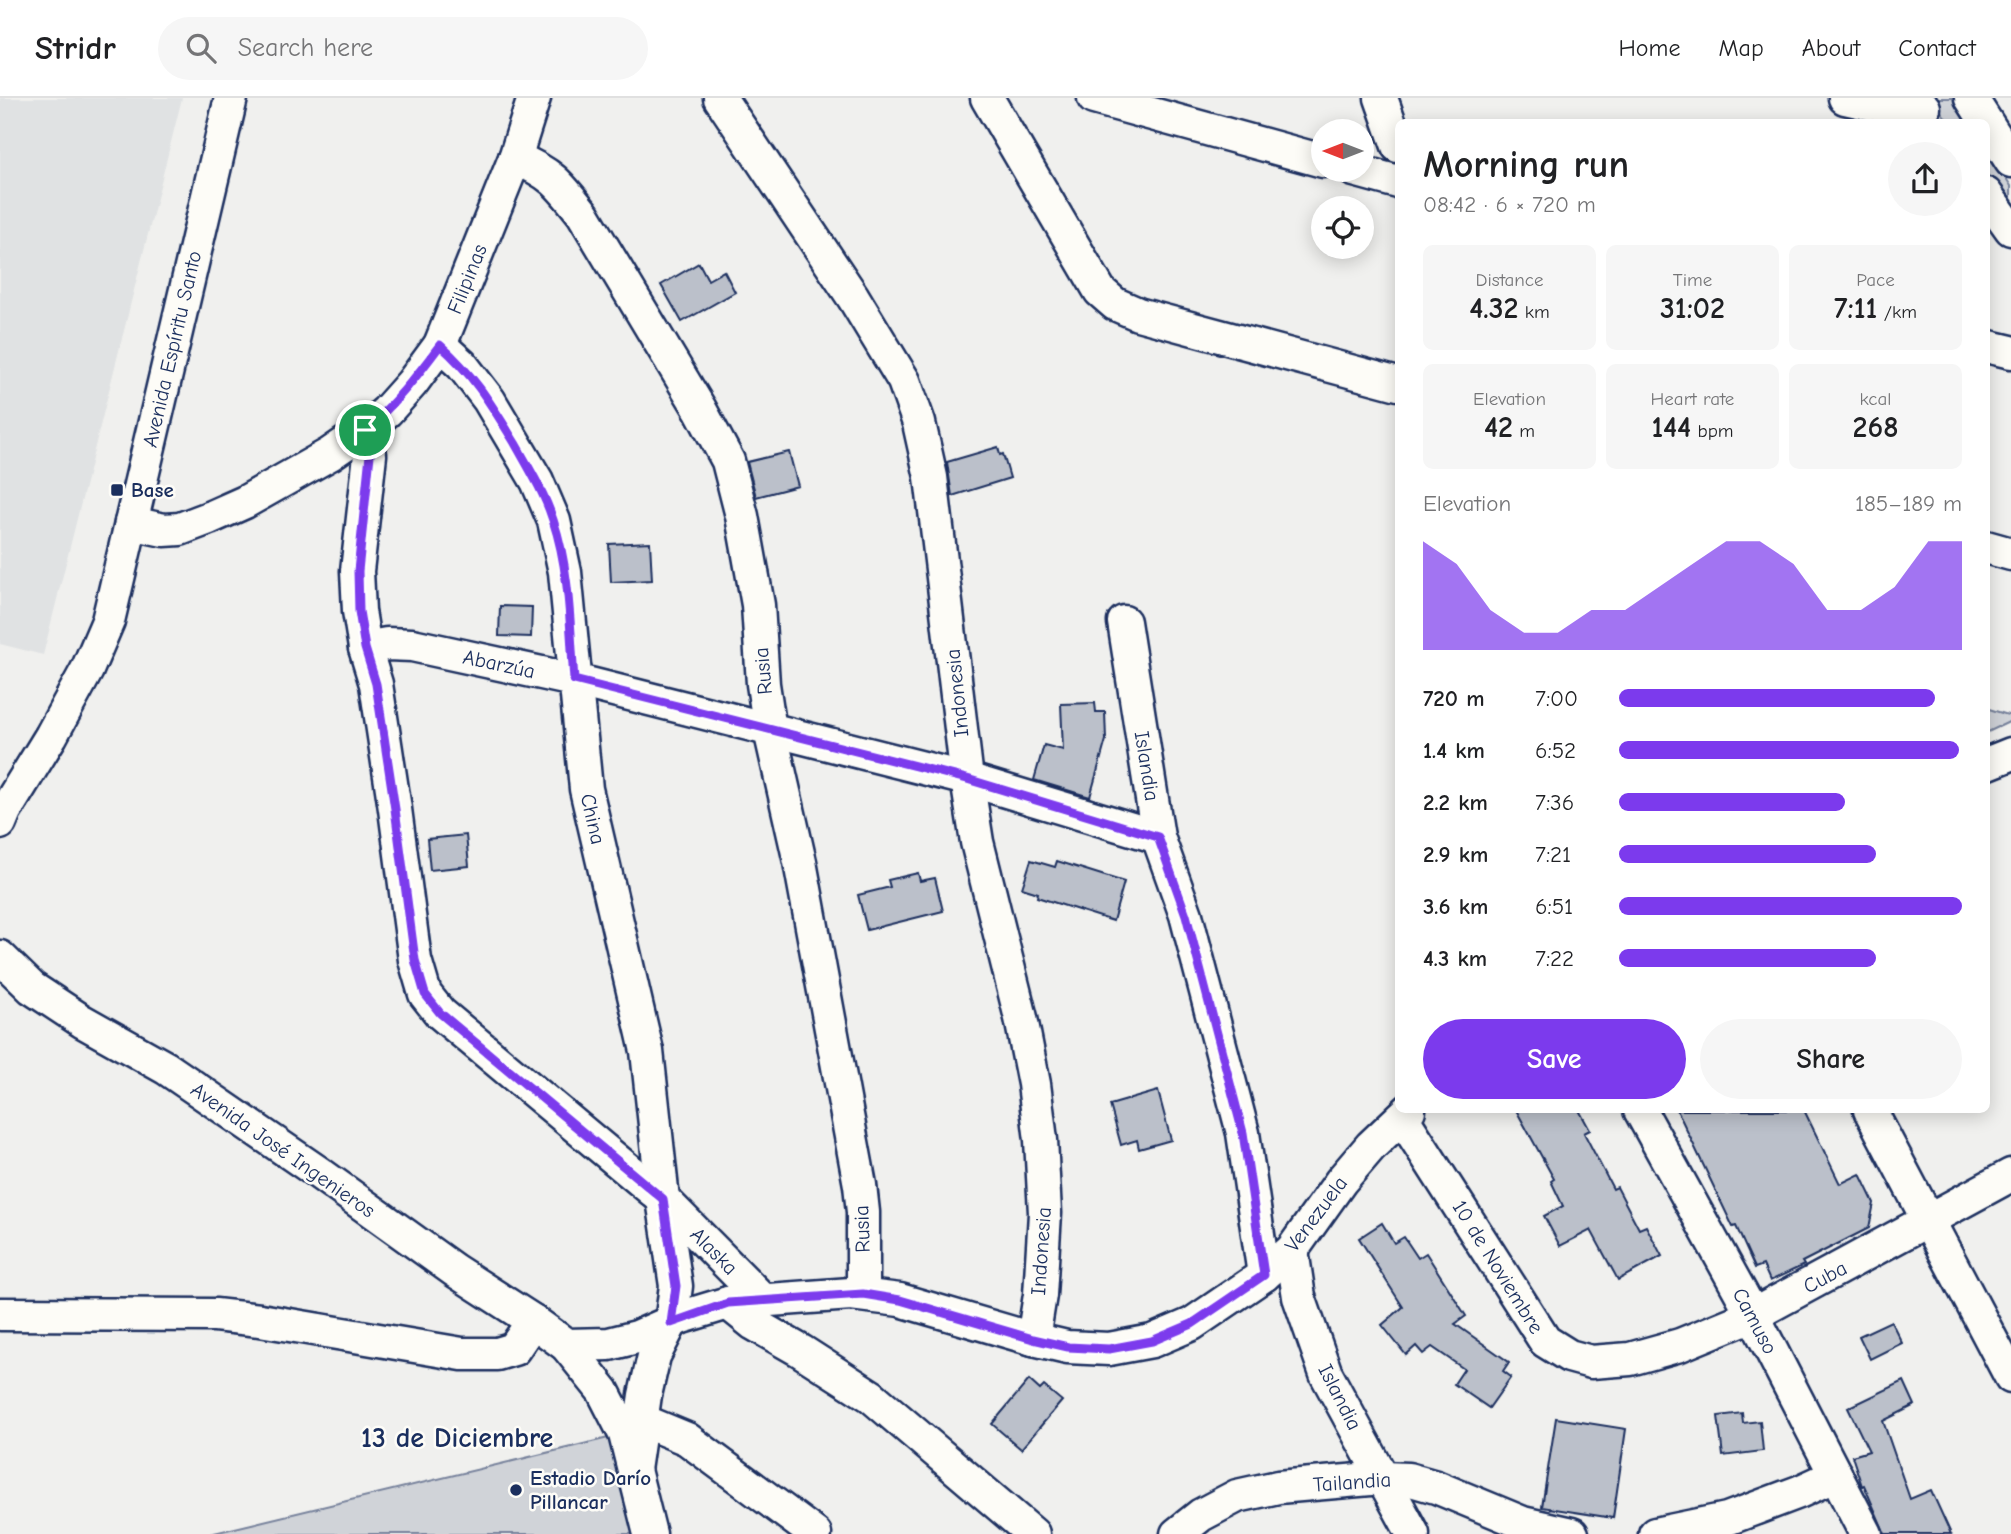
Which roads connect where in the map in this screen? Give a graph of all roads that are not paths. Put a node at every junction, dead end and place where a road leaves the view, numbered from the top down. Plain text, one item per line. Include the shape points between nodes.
1 (231, 98) edge
2 (534, 98) edge
3 (720, 98) edge
4 (987, 98) edge
5 (1094, 98) edge
6 (1381, 98) edge
7 (1845, 98) edge
8 (1971, 98) edge
9 (1925, 110) edge
10 (1984, 119) edge
11 (1990, 128) edge
12 (1395, 138) edge
13 (515, 158) junction
14 (1311, 158) edge
15 (2011, 161) edge
16 (1374, 175) edge
17 (1395, 181) edge
18 (1990, 200) edge
19 (2011, 229) edge
20 (440, 345) junction
21 (1990, 347) edge
22 (2011, 352) edge
23 (1395, 383) edge
24 (365, 430) junction
25 (131, 523) junction
26 (1990, 548) edge
27 (2011, 554) edge
28 (1124, 622) dead end
29 (365, 648) junction
30 (574, 680) junction
31 (770, 730) junction
32 (2011, 754) edge
33 (1990, 762) edge
34 (967, 779) junction
35 (2, 814) edge
36 (1158, 837) junction
37 (0, 957) edge
38 (1406, 1113) edge
39 (1642, 1113) edge
40 (1872, 1113) edge
41 (2011, 1175) edge
42 (663, 1199) junction
43 (1928, 1221) junction
44 (1292, 1250) junction
45 (1264, 1275) junction
46 (863, 1294) junction
47 (763, 1300) junction
48 (728, 1303) junction
49 (0, 1314) edge
50 (1753, 1315) junction
51 (533, 1321) junction
52 (671, 1323) junction
53 (1033, 1339) junction
54 (566, 1345) junction
55 (1630, 1359) joint
56 (2011, 1377) edge
57 (641, 1420) junction
58 (634, 1470) junction
59 (1836, 1475) junction
60 (1382, 1478) junction
61 (650, 1534) edge
62 (815, 1534) edge
63 (1033, 1534) edge
64 (1177, 1534) edge
65 (1413, 1534) edge
66 (1572, 1534) edge
67 (1655, 1534) edge
68 (1866, 1534) edge

1 - 25 street, Avenida Espíritu Santo
2 - 13 street, Filipinas
3 - 34 street, Indonesia via 904,381 931,477
4 - 23 street via 1100,291 1115,304
5 - 14 street
6 - 12 street
7 - 9 street
8 - 10 street
11 - 15 street
13 - 20 street, Filipinas
13 - 31 street, Rusia via 540,168 560,184 583,214 728,461 758,605
16 - 17 street
18 - 19 street
20 - 24 street, Filipinas via 412,383
20 - 30 street, China via 463,365 489,400 537,481 554,521 565,572
21 - 22 street
24 - 25 street, Filipinas via 245,502 209,518 180,529
24 - 29 street, Alaska via 369,476 358,571
25 - 35 street, Avenida Espíritu Santo via 108,621 87,670
26 - 27 street
28 - 36 street, Islandia
29 - 30 street, Abarzúa via 412,645
29 - 42 street, Alaska via 378,696 415,960 425,994 440,1013
30 - 31 street, Abarzúa
30 - 42 street, China via 586,789 647,1051
31 - 34 street, Abarzúa
31 - 46 street, Rusia via 800,862 860,1185
32 - 33 street
34 - 36 street, Abarzúa
34 - 53 street, Indonesia via 977,842 1021,1018 1041,1140 1045,1213
36 - 45 street, Islandia via 1186,915 1243,1133
37 - 51 street, Avenida José Ingenieros via 32,988 166,1068
38 - 44 street, Venezuela via 1341,1181
38 - 55 street, 10 de Noviembre via 1545,1341 1569,1356 1591,1362
39 - 50 street, Camuso
40 - 43 street
41 - 43 street, Cuba
42 - 47 street, Alaska
42 - 52 street, China via 676,1286
43 - 50 street, Cuba
43 - 56 street
44 - 45 street, Venezuela
44 - 60 street, Islandia via 1299,1297 1326,1374
45 - 53 street, Venezuela via 1192,1324 1152,1341 1109,1349
46 - 47 street, Venezuela
46 - 53 street, Venezuela via 900,1300
47 - 48 street, Venezuela
48 - 52 street, Venezuela
48 - 63 street, Alaska via 871,1396
49 - 51 street via 215,1315 462,1354 514,1349
50 - 55 street, Cuba via 1680,1346
50 - 59 street, Camuso
51 - 54 street, Avenida José Ingenieros
52 - 54 street, Venezuela via 609,1345
52 - 57 street, China via 654,1356
54 - 58 street, Avenida José Ingenieros via 603,1391 625,1434
57 - 58 street, China
57 - 62 street via 687,1439
58 - 61 street, Avenida José Ingenieros
59 - 67 street via 1727,1518
59 - 68 street, Camuso
60 - 64 street, Tailandia via 1279,1487 1237,1496
60 - 65 street, Islandia
60 - 66 street, Tailandia via 1436,1487 1523,1523

